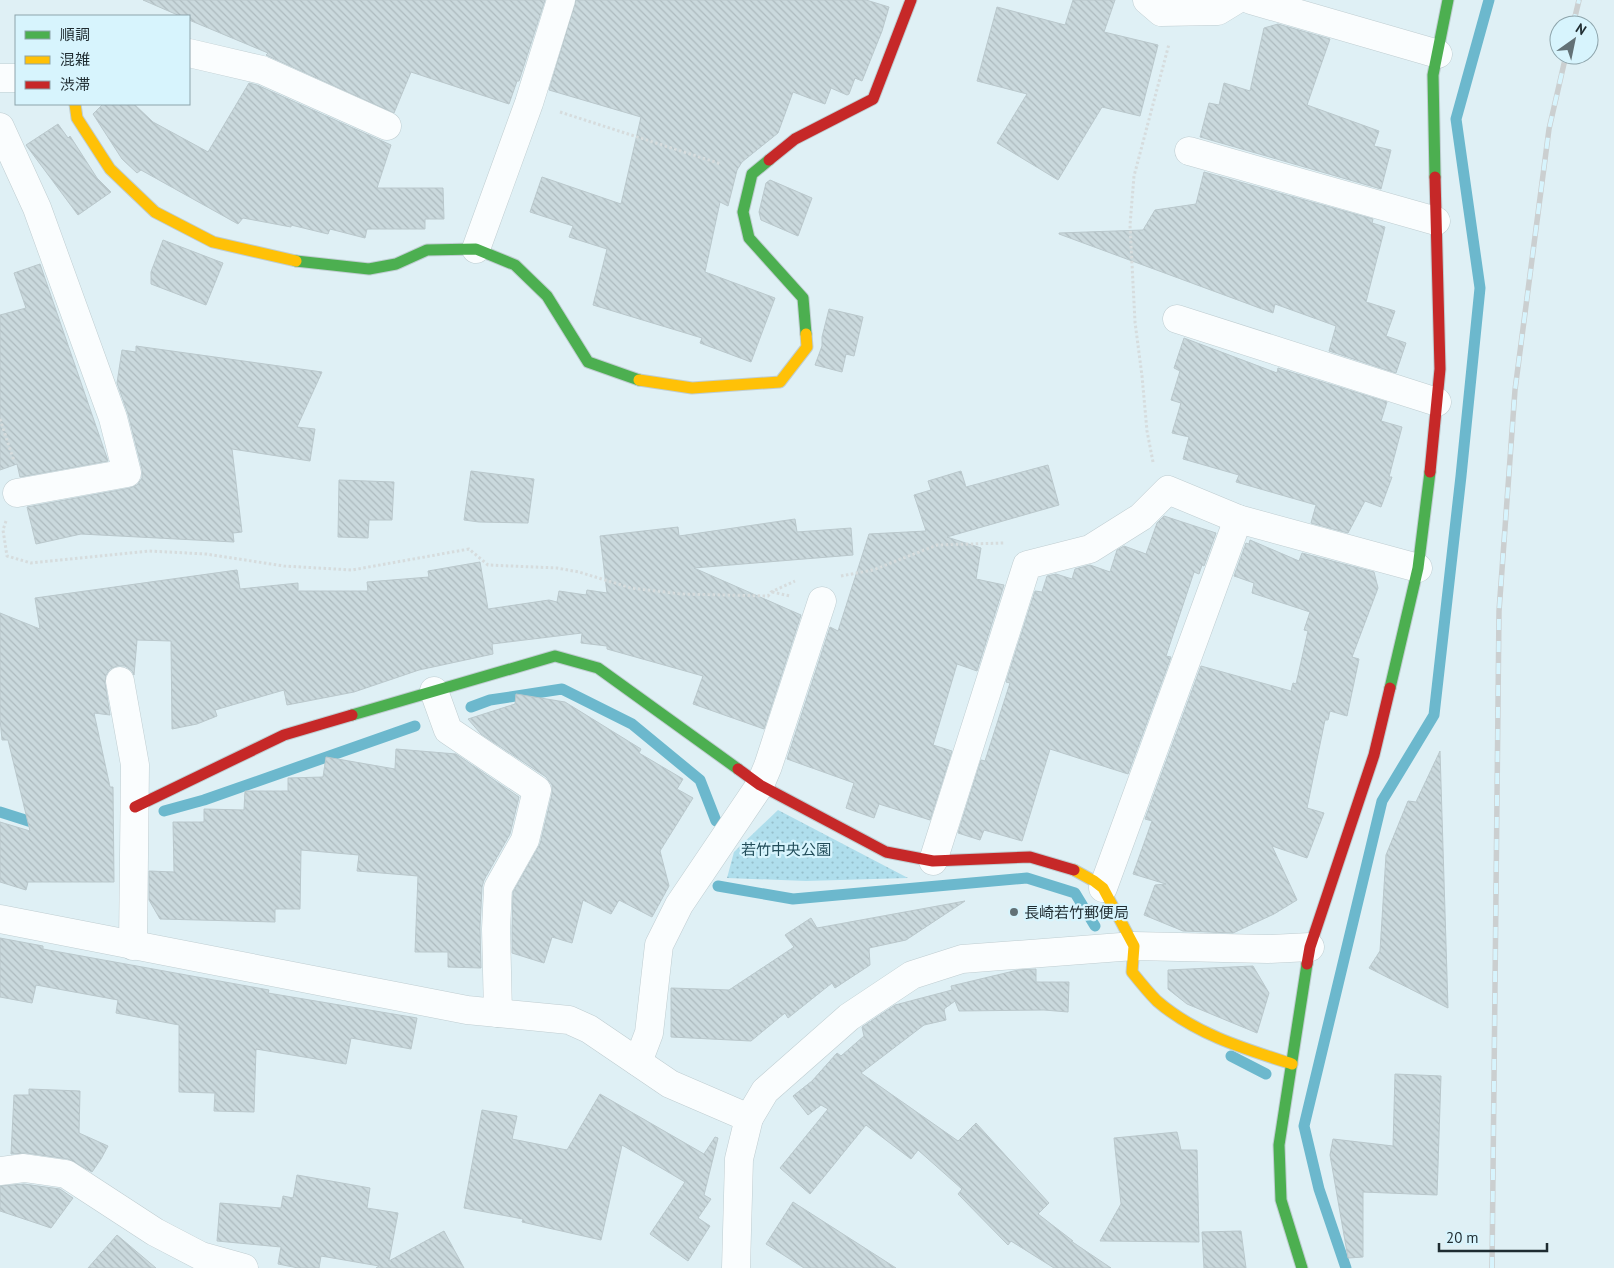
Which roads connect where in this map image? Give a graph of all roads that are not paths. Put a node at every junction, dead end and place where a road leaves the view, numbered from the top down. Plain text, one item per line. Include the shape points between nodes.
1 (561, 0) edge
2 (911, 0) edge
3 (1148, 0) edge
4 (1236, 0) edge
5 (1251, 0) edge
6 (1448, 0) edge
7 (190, 53) edge
8 (1438, 54) junction
9 (0, 78) edge
10 (15, 78) edge
11 (75, 105) edge
12 (387, 126) dead end
13 (0, 127) edge
14 (1189, 151) dead end
15 (1436, 221) junction
16 (476, 248) junction
17 (1177, 319) dead end
18 (1437, 402) junction
19 (17, 493) road end
20 (1238, 519) junction
21 (1418, 568) junction
22 (822, 601) dead end
23 (120, 681) dead end
24 (434, 691) junction
25 (760, 785) junction
26 (135, 808) junction
27 (933, 861) junction
28 (1103, 888) junction
29 (0, 919) edge
30 (133, 946) junction
31 (1134, 946) junction
32 (1310, 947) junction
33 (498, 1013) junction
34 (638, 1062) junction
35 (1292, 1064) junction
36 (749, 1118) junction
37 (0, 1171) edge
38 (244, 1268) edge
39 (736, 1268) edge
40 (1302, 1268) edge

1 - 16 street via 529,102
2 - 16 street via 873,99 795,139 752,174 743,212 749,238 803,298 807,347 780,382 692,388 636,380 588,362 547,296 515,265
3 - 4 street via 1161,12 1218,11
5 - 8 street
6 - 8 street
7 - 12 street via 262,70
8 - 15 street via 1433,75
9 - 10 street
11 - 16 street via 77,118 110,169 155,212 212,242 287,260 369,269 396,264 427,250
13 - 19 street via 37,208 113,418 127,473
14 - 15 street
15 - 18 street via 1440,369
17 - 18 street
18 - 21 street
20 - 21 street
20 - 27 street via 1168,490 1141,517 1090,548 1027,565
20 - 28 street
21 - 32 street via 1374,755
22 - 25 street
23 - 26 street via 135,765
24 - 25 street via 555,656 598,668
24 - 26 street via 284,735
24 - 33 street via 448,730 537,790 524,840 498,888
25 - 27 street via 886,852
25 - 34 street via 679,906 659,945 649,1033
26 - 30 street
27 - 28 street via 1030,857 1076,871
28 - 31 street
29 - 30 street
30 - 33 street via 467,1010
31 - 32 street
31 - 35 street via 1132,972 1159,1003 1192,1027
31 - 36 street via 962,959 912,975 849,1017 765,1091
32 - 35 street
33 - 34 street via 569,1020 589,1029
34 - 36 street via 670,1084
35 - 40 street via 1279,1145 1281,1200
36 - 39 street via 739,1159
37 - 38 street via 24,1168 66,1174 155,1232 201,1256

